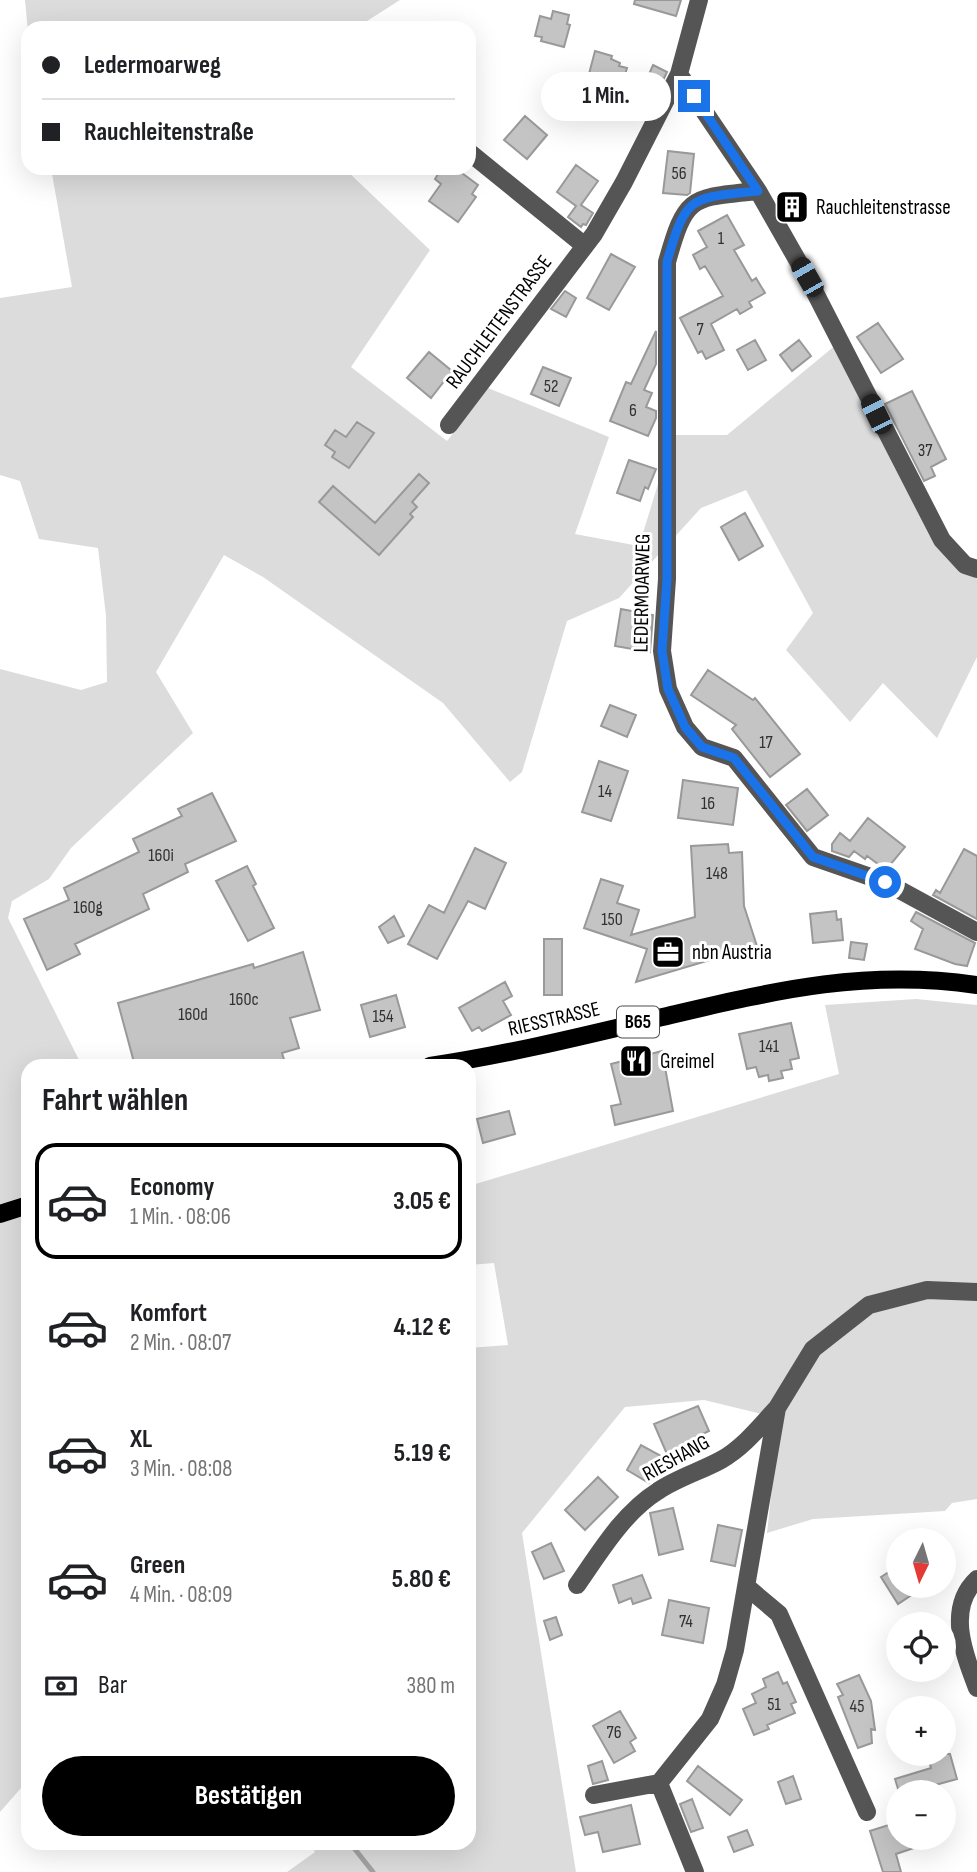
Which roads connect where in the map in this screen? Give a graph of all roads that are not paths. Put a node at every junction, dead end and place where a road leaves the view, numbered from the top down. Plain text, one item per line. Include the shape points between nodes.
1 (699, 0) edge
2 (679, 74) junction
3 (476, 158) edge
4 (758, 191) junction
5 (585, 246) junction
6 (449, 425) dead end
7 (977, 569) edge
8 (977, 932) edge
9 (977, 985) edge
10 (476, 1060) edge
11 (21, 1207) edge
12 (0, 1214) edge
13 (977, 1292) edge
14 (777, 1408) junction
15 (977, 1579) edge
16 (577, 1586) dead end
17 (747, 1587) junction
18 (977, 1688) edge
19 (659, 1783) junction
20 (594, 1795) dead end
21 (867, 1812) dead end
22 (695, 1872) edge

1 - 2 street, RAUCHLEITENSTRASSE
2 - 4 street
2 - 5 street, RAUCHLEITENSTRASSE via 624,182
3 - 5 street
4 - 7 street via 822,303 942,540 965,565
4 - 8 street, LEDERMOARWEG via 705,197 687,208 667,262 667,579 662,651 668,689 685,727 702,747 734,758 813,857 885,882
5 - 6 street, RAUCHLEITENSTRASSE
9 - 10 main road, RIESSTRASSE / B65 via 876,978 831,982 727,1000
11 - 12 main road
13 - 14 street, RIESHANG via 927,1290 869,1305 813,1349
14 - 16 street, RIESHANG via 741,1446 657,1491 633,1512
14 - 17 street, RIESHANG
15 - 18 street via 959,1608 963,1654
17 - 19 street, RIESHANG via 735,1650 710,1719
17 - 21 street via 779,1614
19 - 20 street
19 - 22 street

